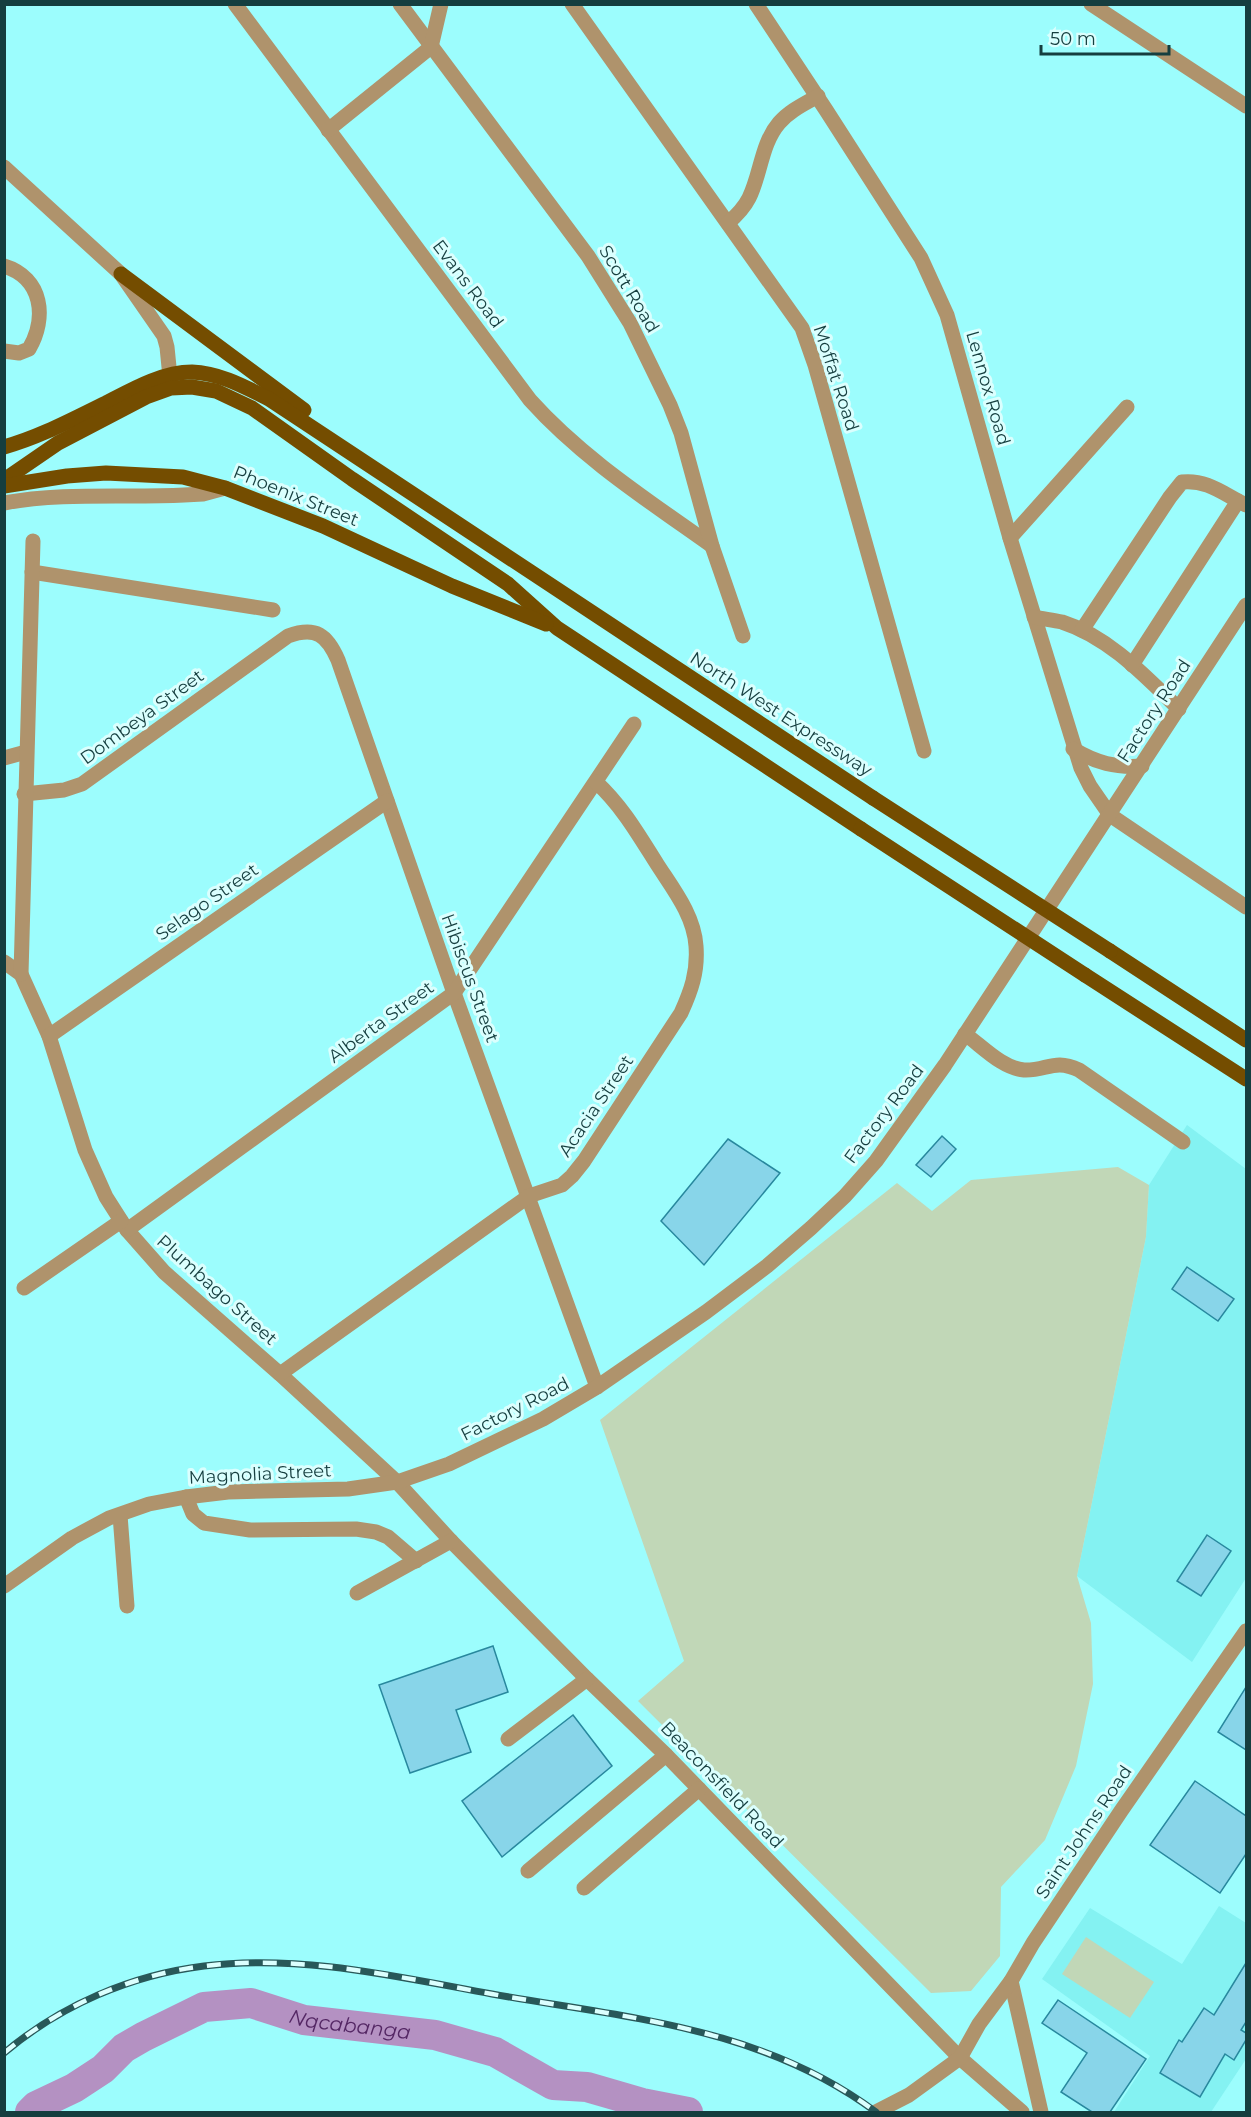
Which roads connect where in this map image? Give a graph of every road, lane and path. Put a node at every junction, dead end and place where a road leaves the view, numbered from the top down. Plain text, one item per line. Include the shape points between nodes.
1 (235, 4) edge
2 (400, 4) edge
3 (441, 4) edge
4 (572, 4) edge
5 (756, 4) edge
6 (1091, 4) edge
7 (431, 46) junction
8 (818, 96) junction
9 (1246, 106) edge
10 (328, 130) junction
11 (4, 167) edge
12 (728, 223) junction
13 (4, 266) edge
14 (121, 274) junction
15 (4, 351) edge
16 (171, 382) junction
17 (1126, 407) dead end
18 (4, 447) edge
19 (4, 480) edge
20 (4, 486) edge
21 (225, 488) junction
22 (406, 490) junction
23 (4, 503) edge
24 (1242, 503) edge
25 (1010, 538) junction
26 (33, 541) dead end
27 (712, 546) junction
28 (32, 572) junction
29 (1246, 608) edge
30 (273, 610) dead end
31 (1034, 617) junction
32 (557, 628) junction
33 (1082, 630) junction
34 (742, 636) dead end
35 (272, 646) joint
36 (1132, 665) junction
37 (1179, 709) junction
38 (634, 724) dead end
39 (1073, 749) junction
40 (924, 751) dead end
41 (26, 752) junction
42 (4, 758) edge
43 (1142, 766) junction
44 (596, 782) junction
45 (24, 794) junction
46 (387, 801) junction
47 (1110, 815) junction
48 (1246, 907) edge
49 (4, 962) edge
50 (21, 974) junction
51 (454, 993) junction
52 (965, 1034) junction
53 (49, 1036) junction
54 (1246, 1040) edge
55 (1246, 1079) edge
56 (1183, 1142) dead end
57 (529, 1196) junction
58 (124, 1225) junction
59 (24, 1288) dead end
60 (280, 1374) junction
61 (597, 1388) junction
62 (397, 1482) junction
63 (186, 1497) junction
64 (120, 1515) junction
65 (452, 1541) junction
66 (416, 1561) junction
67 (4, 1586) edge
68 (357, 1593) dead end
69 (127, 1606) dead end
70 (1246, 1631) edge
71 (1240, 1653) edge
72 (587, 1679) junction
73 (508, 1739) dead end
74 (666, 1755) junction
75 (699, 1789) junction
76 (528, 1871) dead end
77 (584, 1888) dead end
78 (1011, 1981) junction
79 (960, 2058) junction
80 (876, 2112) edge
81 (1022, 2112) edge
82 (1041, 2112) edge

1 - 10 street, Evans Road
2 - 7 street, Scott Road
3 - 7 street
4 - 12 street, Moffat Road
5 - 8 street, Lennox Road
6 - 9 street
7 - 10 street
7 - 27 street, Scott Road via 588,256 630,323 681,433
8 - 12 street via 793,111 771,133 749,200
8 - 25 street, Lennox Road via 936,287
10 - 27 street, Evans Road via 550,422 614,476
11 - 14 street
12 - 40 street, Moffat Road via 808,342
13 - 15 street via 24,277 34,289 40,310 29,349 20,353
14 - 16 street via 164,336
14 - 22 main road
16 - 18 main road via 141,386 53,429
16 - 19 main road via 58,443
16 - 22 main road, North West Expressway via 190,372 232,381 270,399
16 - 32 main road via 216,391 252,408 508,584
17 - 25 street
20 - 21 main road, Phoenix Street via 106,473 183,477
21 - 23 street via 203,494 63,495
21 - 32 main road, Phoenix Street via 323,526 452,586
22 - 54 main road, North West Expressway, bridge
24 - 33 street via 1205,483 1182,482
24 - 36 street
25 - 31 street, Lennox Road
26 - 28 street
27 - 34 street, Scott Road
28 - 30 street
28 - 41 street
29 - 37 street, Factory Road
31 - 33 street
31 - 39 street, Lennox Road
32 - 55 main road, bridge
33 - 36 street
35 - 45 street, Dombeya Street via 89,779 64,790
35 - 46 street, Hibiscus Street via 300,632 324,636 332,645
36 - 37 street
37 - 43 street, Factory Road
38 - 44 street, Alberta Street
39 - 43 street via 1108,765
39 - 47 street, Lennox Road via 1090,786
41 - 42 street
41 - 45 street
43 - 47 street, Factory Road
44 - 51 street, Alberta Street
44 - 57 street, Acacia Street via 629,820 685,908 693,925 696,971 681,1013 584,1161 562,1185
45 - 50 street
46 - 51 street, Hibiscus Street
46 - 53 street, Selago Street
47 - 48 street
47 - 52 street, Factory Road
49 - 50 street
50 - 53 street, Plumbago Street
51 - 57 street, Hibiscus Street
51 - 58 street, Alberta Street
52 - 56 street via 1011,1067 1026,1070 1067,1064
52 - 61 street, Factory Road via 876,1161 819,1220 767,1266
53 - 58 street, Plumbago Street via 95,1175
57 - 60 street, Acacia Street
57 - 61 street, Hibiscus Street
58 - 59 street, Alberta Street
58 - 60 street, Plumbago Street via 164,1272
60 - 62 street, Plumbago Street
61 - 62 street, Factory Road via 450,1464
62 - 63 street, Magnolia Street via 348,1490 228,1492
62 - 65 street, Beaconsfield Road
63 - 64 street, Magnolia Street
63 - 66 street via 193,1514 204,1522 250,1530 376,1532
64 - 67 street, Magnolia Street via 72,1538
64 - 69 street
65 - 66 street
65 - 72 street, Beaconsfield Road
66 - 68 street
70 - 71 street, Saint Johns Road
71 - 78 street, Saint Johns Road via 1121,1811
72 - 73 street
72 - 74 street, Beaconsfield Road
74 - 75 street, Beaconsfield Road
74 - 76 street
75 - 77 street
75 - 79 street, Beaconsfield Road
78 - 79 street, Saint Johns Road
78 - 82 street
79 - 80 street via 909,2095
79 - 81 street, Beaconsfield Road

